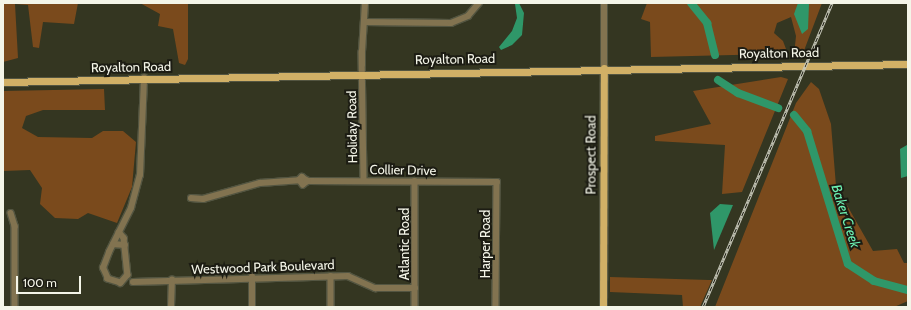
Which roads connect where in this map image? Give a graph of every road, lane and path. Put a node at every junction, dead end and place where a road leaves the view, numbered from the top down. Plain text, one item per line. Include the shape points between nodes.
1 (365, 3) edge
2 (479, 3) edge
3 (604, 3) edge
4 (364, 22) junction
5 (908, 64) edge
6 (604, 68) junction
7 (362, 69) junction
8 (144, 78) junction
9 (3, 82) edge
10 (364, 180) junction
11 (415, 181) junction
12 (497, 182) joint
13 (190, 198) dead end
14 (11, 213) dead end
15 (119, 232) junction
16 (113, 244) junction
17 (125, 245) junction
18 (331, 276) junction
19 (252, 277) junction
20 (172, 280) junction
21 (133, 282) dead end
22 (415, 288) junction
23 (14, 307) edge
24 (172, 307) edge
25 (252, 307) edge
26 (331, 307) edge
27 (415, 307) edge
28 (496, 307) edge
29 (603, 307) edge

1 - 4 street, Holiday Road
2 - 4 street via 468,16 451,23
3 - 6 street, Prospect Road
4 - 7 street, Holiday Road
5 - 6 main road, Royalton Road
6 - 7 main road, Royalton Road
6 - 29 main road, Prospect Road
7 - 8 main road, Royalton Road
7 - 10 street, Holiday Road
8 - 9 main road, Royalton Road
8 - 15 street via 140,175
10 - 11 street, Collier Drive
10 - 13 street, Collier Drive via 308,181 303,185 299,180 260,183 203,199
11 - 12 street, Collier Drive
11 - 22 street, Atlantic Road
12 - 28 street, Harper Road
14 - 23 street via 15,226
15 - 16 street
15 - 17 street
16 - 17 street
16 - 17 street via 103,268 114,282 126,281 128,275
18 - 19 street, Westwood Park Boulevard
18 - 22 street, Westwood Park Boulevard via 348,276 375,288
18 - 26 street
19 - 20 street, Westwood Park Boulevard
19 - 25 street
20 - 21 street, Westwood Park Boulevard
20 - 24 street
22 - 27 street, Atlantic Road

